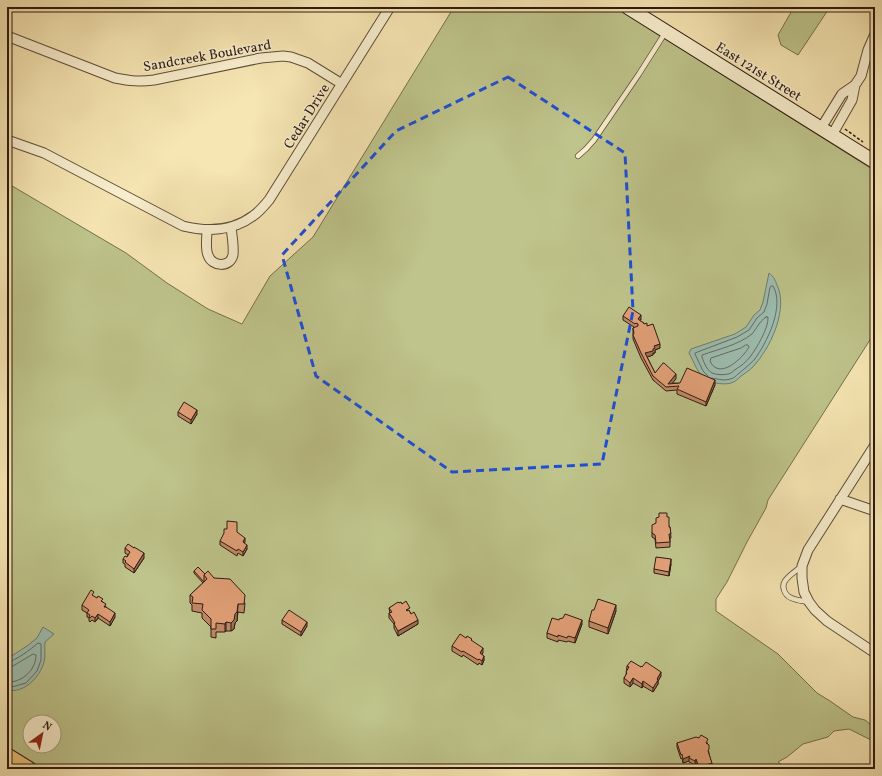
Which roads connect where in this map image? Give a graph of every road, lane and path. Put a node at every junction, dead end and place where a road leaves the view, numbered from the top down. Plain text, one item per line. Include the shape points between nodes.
1 (390, 7) edge
2 (627, 7) edge
3 (666, 31) junction
4 (875, 34) edge
5 (7, 36) edge
6 (342, 84) junction
7 (855, 85) junction
8 (826, 132) junction
9 (7, 140) edge
10 (578, 156) dead end
11 (875, 162) edge
12 (232, 227) junction
13 (207, 230) junction
14 (875, 445) edge
15 (840, 499) junction
16 (875, 511) edge
17 (802, 566) junction
18 (809, 602) junction
19 (875, 653) edge
20 (7, 756) edge
21 (28, 769) edge

1 - 6 street, Cedar Drive
2 - 3 street, East 121st Street
3 - 8 street, East 121st Street
3 - 10 lane via 640,74 594,140
4 - 7 street via 861,76
5 - 6 street, Sandcreek Boulevard via 115,78 129,81 154,80 261,58 283,56 308,63
6 - 12 street, Cedar Drive via 269,200 252,216
7 - 8 street via 852,100
7 - 8 street via 842,94
8 - 11 street, East 121st Street
9 - 13 street, Cedar Drive via 44,153 184,226
12 - 13 street, Cedar Drive
12 - 13 street via 232,257 224,264 213,263 208,256
14 - 15 street
15 - 16 street
15 - 17 street via 808,550
17 - 18 street via 804,592
17 - 18 lane via 783,584 786,595 790,598
18 - 19 street via 827,621
20 - 21 main road

